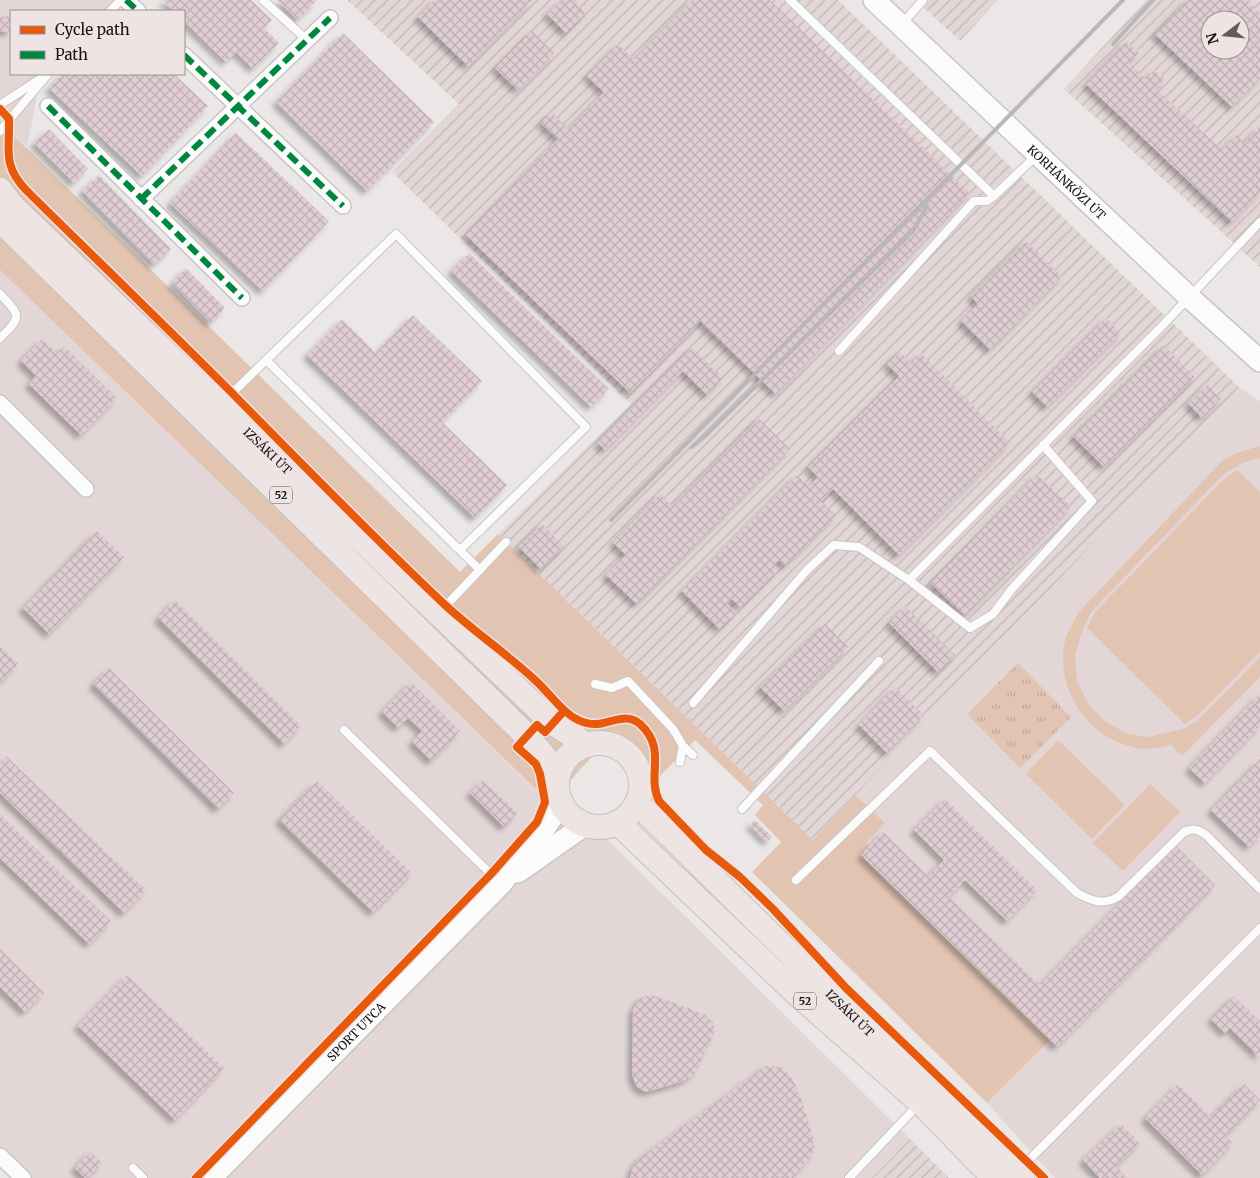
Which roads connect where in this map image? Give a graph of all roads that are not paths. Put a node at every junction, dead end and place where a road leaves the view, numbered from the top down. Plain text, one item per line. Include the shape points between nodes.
1 (121, 0) edge
2 (126, 0) edge
3 (263, 0) edge
4 (790, 0) edge
5 (874, 0) edge
6 (923, 0) edge
7 (111, 10) edge
8 (137, 10) edge
9 (330, 18) dead end
10 (901, 25) junction
11 (307, 40) junction
12 (185, 56) edge
13 (46, 75) edge
14 (47, 75) edge
15 (0, 105) edge
16 (48, 106) dead end
17 (238, 106) junction
18 (0, 131) edge
19 (1037, 155) junction
20 (0, 190) edge
21 (994, 196) junction
22 (141, 199) junction
23 (343, 206) dead end
24 (0, 220) edge
25 (1260, 222) edge
26 (0, 294) edge
27 (1189, 297) junction
28 (242, 298) dead end
29 (0, 338) edge
30 (839, 351) dead end
31 (266, 360) junction
32 (1260, 362) edge
33 (0, 404) edge
34 (219, 406) junction
35 (1042, 445) junction
36 (86, 489) dead end
37 (506, 542) dead end
38 (460, 550) junction
39 (480, 570) junction
40 (910, 580) junction
41 (439, 613) junction
42 (879, 661) dead end
43 (595, 684) dead end
44 (693, 703) dead end
45 (344, 730) dead end
46 (587, 745) junction
47 (683, 746) junction
48 (693, 755) dead end
49 (680, 762) dead end
50 (558, 773) junction
51 (637, 803) junction
52 (561, 804) junction
53 (742, 809) dead end
54 (618, 823) junction
55 (585, 825) junction
56 (796, 880) dead end
57 (501, 884) junction
58 (1260, 889) edge
59 (1260, 928) edge
60 (823, 995) junction
61 (921, 1103) junction
62 (0, 1156) edge
63 (133, 1168) dead end
64 (1011, 1177) edge
65 (24, 1178) edge
66 (143, 1178) edge
67 (211, 1178) edge
68 (849, 1178) edge

1 - 7 lane
2 - 8 street
3 - 11 lane
4 - 21 lane
5 - 10 street, KORHÁNKÖZI ÚT
6 - 10 lane
9 - 11 street
10 - 19 street, KORHÁNKÖZI ÚT
11 - 17 street
12 - 17 street
13 - 15 lane
14 - 18 lane
16 - 22 street
17 - 22 street
17 - 23 street
19 - 21 lane
19 - 27 street, KORHÁNKÖZI ÚT
20 - 34 main road, IZSÁKI ÚT / 52 via 12,206
21 - 30 lane via 988,201 974,201
22 - 28 street
24 - 50 main road, IZSÁKI ÚT / 52 via 527,736
25 - 27 lane
26 - 29 lane via 14,308 17,318
27 - 32 street, KORHÁNKÖZI ÚT
27 - 35 lane
31 - 34 lane
31 - 38 lane
31 - 38 lane via 396,234 586,427
33 - 36 street
34 - 41 main road, IZSÁKI ÚT / 52
35 - 40 lane
35 - 40 lane via 1092,501 993,614 970,628
37 - 39 lane
38 - 39 lane
39 - 41 lane
40 - 44 lane via 859,547 834,545 806,570
41 - 46 main road, IZSÁKI ÚT / 52 via 554,723
42 - 53 lane
43 - 47 lane via 612,688 628,681 673,728
45 - 57 lane
46 - 50 main road via 572,752
46 - 51 main road via 608,744 634,762 641,782
47 - 48 lane
47 - 49 lane
50 - 52 main road via 557,792
51 - 54 main road
51 - 60 main road, IZSÁKI ÚT / 52
52 - 55 main road via 571,817
52 - 57 street
54 - 55 main road via 602,828
54 - 60 main road, IZSÁKI ÚT / 52
55 - 57 street
56 - 58 lane via 930,751 1087,899 1111,901 1119,896 1184,832 1192,829 1206,835
57 - 67 street, SPORT UTCA
59 - 64 lane
60 - 61 main road, IZSÁKI ÚT / 52
60 - 64 main road, IZSÁKI ÚT / 52
61 - 64 main road, IZSÁKI ÚT / 52
61 - 68 lane
62 - 65 street
63 - 66 lane

